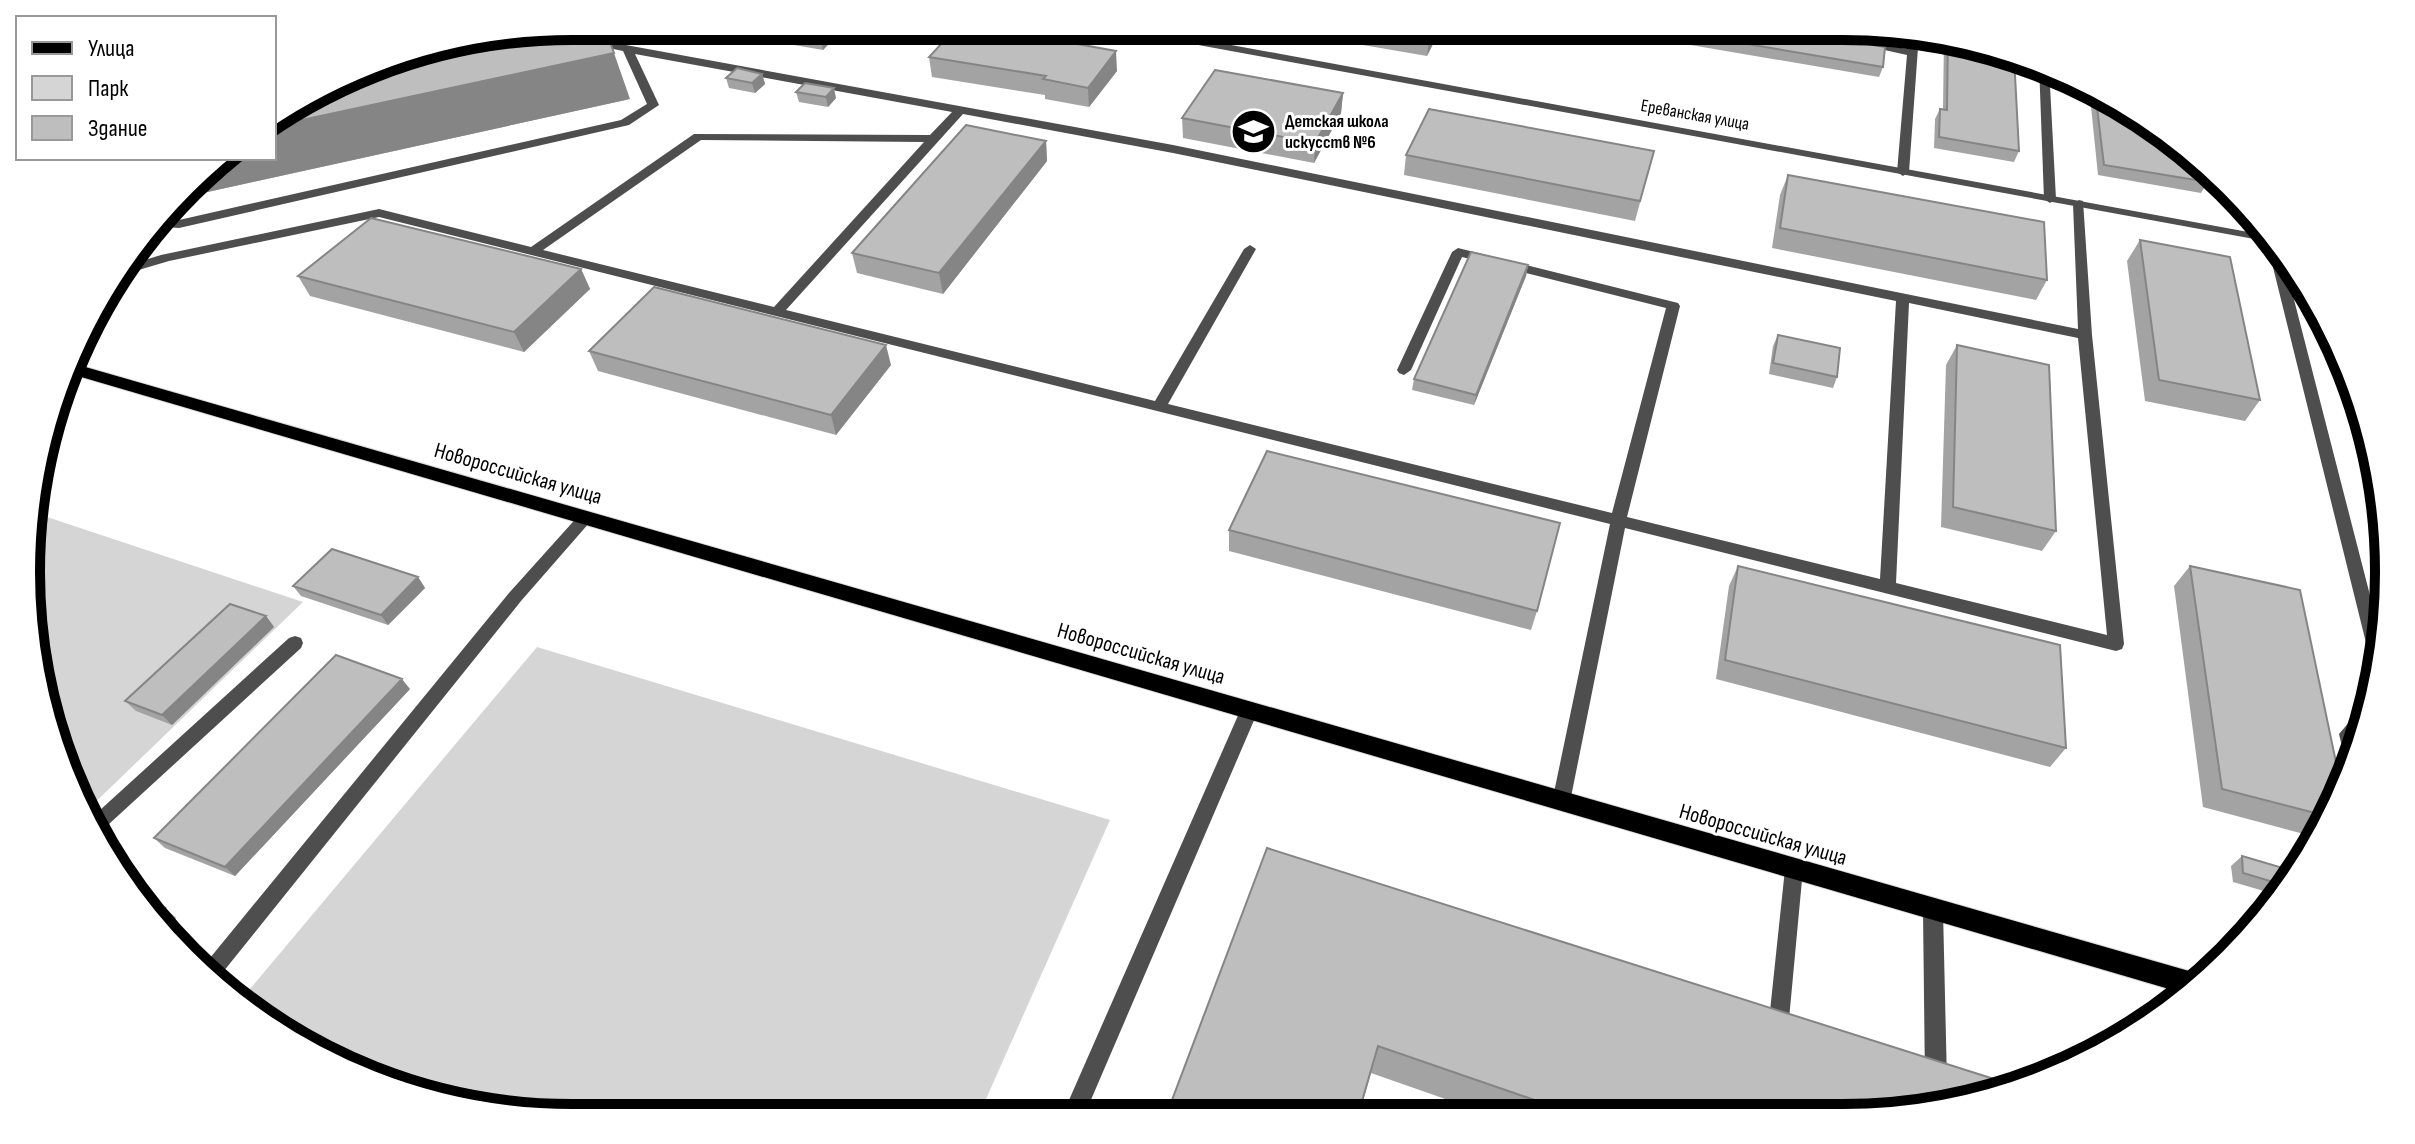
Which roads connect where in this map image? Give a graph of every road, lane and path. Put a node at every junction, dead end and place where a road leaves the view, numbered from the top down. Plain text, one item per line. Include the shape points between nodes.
1 (1185, 40) edge
2 (1190, 41) joint
3 (1855, 43) edge
4 (572, 44) edge
5 (1913, 45) edge
6 (627, 49) junction
7 (1913, 53) junction
8 (2044, 79) edge
9 (959, 111) junction
10 (931, 139) junction
11 (1903, 172) junction
12 (2050, 199) junction
13 (2079, 204) junction
14 (170, 224) edge
15 (2256, 237) edge
16 (1250, 249) dead end
17 (532, 252) junction
18 (136, 267) edge
19 (2279, 268) edge
20 (1903, 296) junction
21 (777, 311) junction
22 (2085, 335) junction
23 (1404, 370) dead end
24 (79, 371) edge
25 (1160, 405) junction
26 (585, 518) junction
27 (1619, 518) junction
28 (1888, 588) junction
29 (2371, 632) edge
30 (295, 643) dead end
31 (1249, 711) junction
32 (1561, 802) junction
33 (102, 820) edge
34 (1794, 869) junction
35 (1933, 910) junction
36 (216, 967) edge
37 (2183, 981) edge
38 (1777, 1044) edge
39 (1936, 1096) edge
40 (1078, 1104) edge

1 - 2 street, Ереванская улица
2 - 11 street, Ереванская улица
3 - 7 street
4 - 6 street via 588,41
5 - 7 street
6 - 9 street
6 - 14 street via 653,105 625,123
7 - 11 street
8 - 12 street
9 - 10 street
9 - 20 street
10 - 17 street via 698,136
10 - 21 street
11 - 12 street, Ереванская улица
12 - 13 street, Ереванская улица
13 - 15 street, Ереванская улица
13 - 22 street
16 - 25 street
17 - 18 street via 379,213
17 - 21 street
19 - 29 street
20 - 22 street
20 - 28 street
21 - 25 street
22 - 28 street via 2116,644
23 - 27 street via 1458,252 1673,306
24 - 26 main road, Новороссийская улица
25 - 27 street
26 - 31 main road, Новороссийская улица
26 - 36 street
27 - 28 street
27 - 32 street
30 - 33 street
31 - 32 main road, Новороссийская улица
31 - 40 street
32 - 34 main road, Новороссийская улица
34 - 35 main road, Новороссийская улица
34 - 38 street
35 - 37 main road, Новороссийская улица
35 - 39 street

